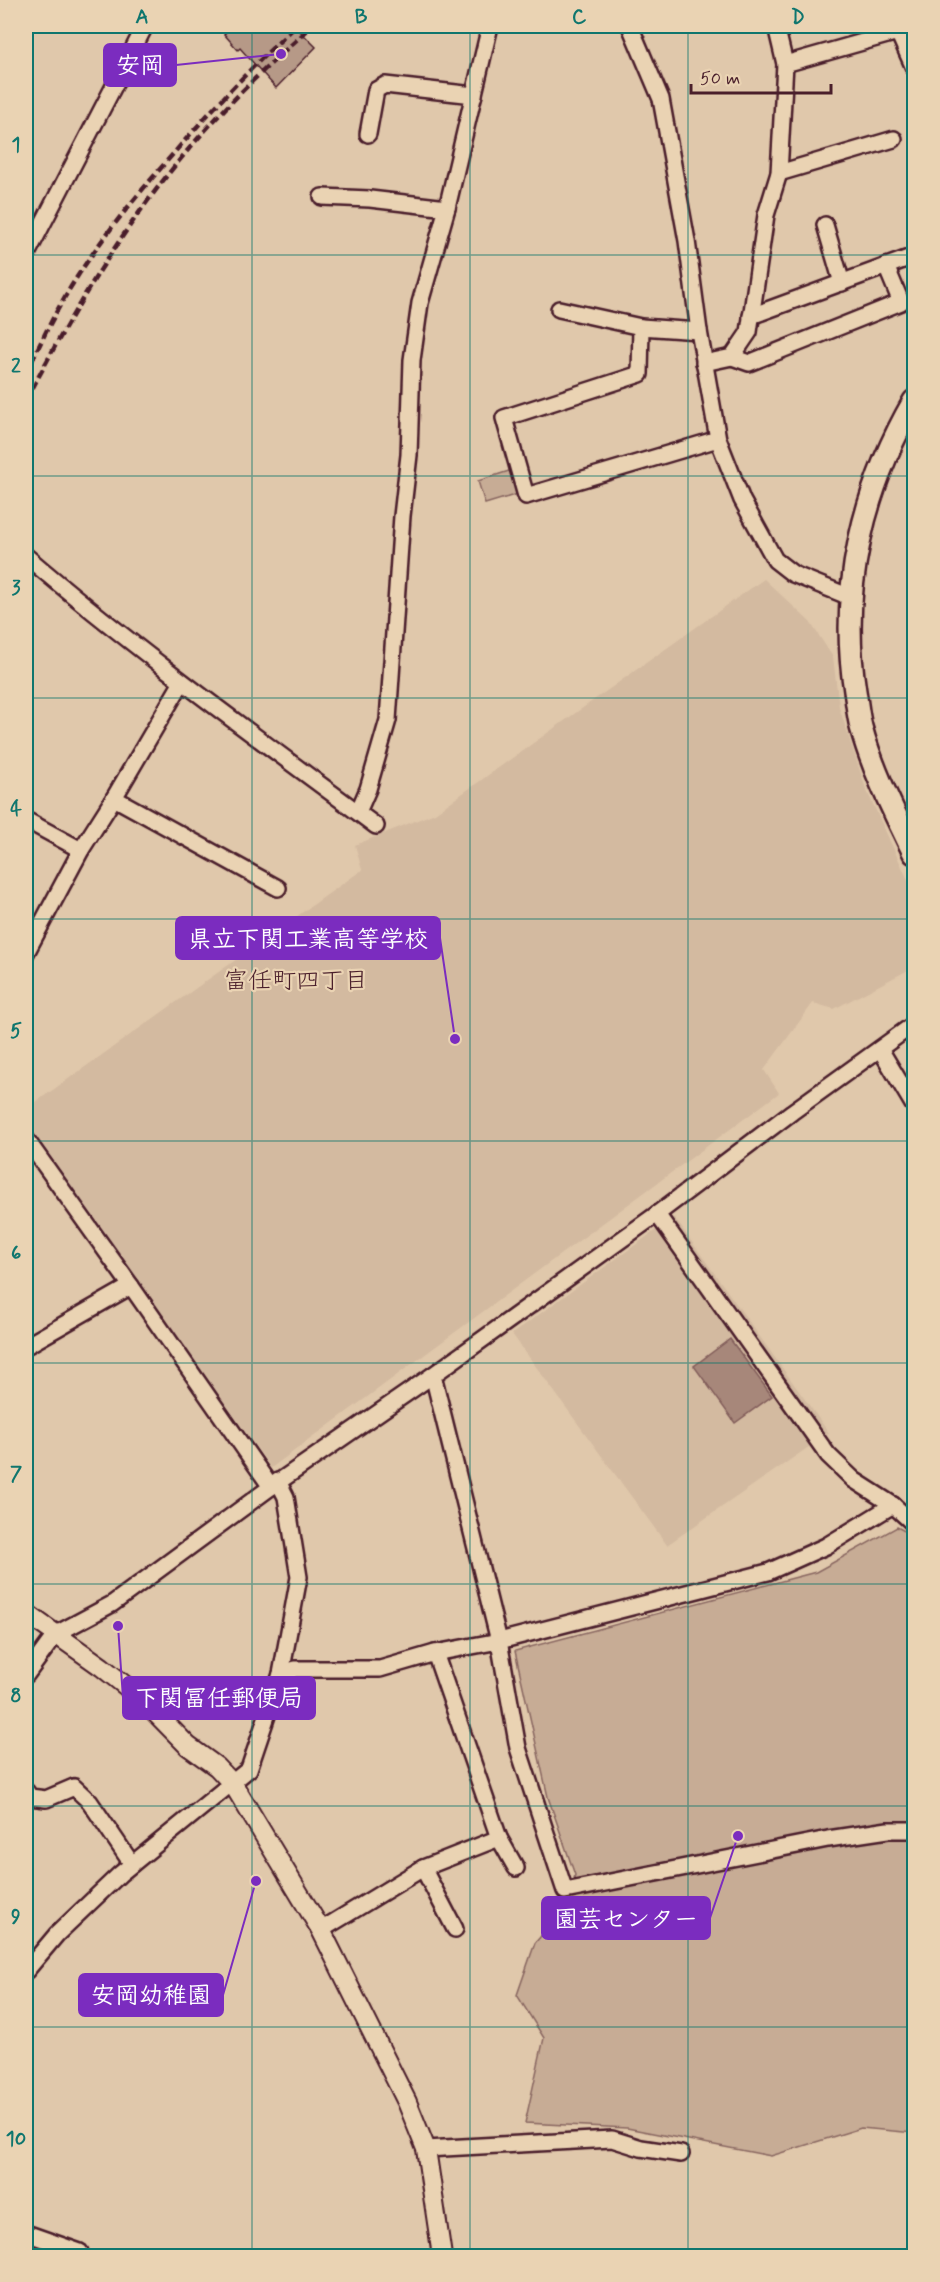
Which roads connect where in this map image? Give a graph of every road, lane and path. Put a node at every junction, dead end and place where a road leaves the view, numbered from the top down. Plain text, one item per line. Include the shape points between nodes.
1 (145, 26) edge
2 (490, 26) edge
3 (630, 26) edge
4 (776, 26) edge
5 (785, 64) junction
6 (915, 68) edge
7 (474, 95) junction
8 (368, 134) dead end
9 (894, 139) dead end
10 (780, 173) junction
11 (321, 197) dead end
12 (447, 208) junction
13 (825, 225) dead end
14 (26, 256) edge
15 (915, 256) edge
16 (886, 266) junction
17 (842, 283) junction
18 (559, 309) dead end
19 (751, 316) junction
20 (641, 327) junction
21 (699, 331) junction
22 (732, 357) junction
23 (704, 363) junction
24 (915, 401) edge
25 (718, 439) junction
26 (26, 556) edge
27 (850, 597) junction
28 (182, 682) junction
29 (114, 798) junction
30 (358, 812) junction
31 (26, 820) edge
32 (376, 826) dead end
33 (81, 850) junction
34 (915, 853) edge
35 (278, 888) dead end
36 (26, 953) edge
37 (915, 1024) edge
38 (880, 1049) junction
39 (915, 1106) edge
40 (27, 1145) edge
41 (657, 1214) junction
42 (131, 1286) junction
43 (26, 1346) edge
44 (433, 1375) junction
45 (275, 1484) junction
46 (893, 1505) junction
47 (915, 1524) edge
48 (26, 1613) edge
49 (56, 1634) junction
50 (499, 1641) junction
51 (435, 1653) junction
52 (281, 1674) junction
53 (26, 1675) edge
54 (232, 1784) junction
55 (26, 1791) edge
56 (915, 1830) edge
57 (499, 1838) junction
58 (132, 1864) junction
59 (423, 1868) junction
60 (516, 1868) dead end
61 (455, 1929) dead end
62 (321, 1930) junction
63 (26, 1971) edge
64 (426, 2149) junction
65 (681, 2154) dead end
66 (26, 2233) edge
67 (78, 2256) edge
68 (442, 2256) edge

1 - 14 street
2 - 7 street
3 - 21 street via 662,99
4 - 5 street
5 - 6 street via 898,32
5 - 10 street
7 - 8 street via 385,85 376,90
7 - 12 street
9 - 10 street
10 - 19 street via 766,215
11 - 12 street
12 - 30 street via 420,303 412,360 409,455 388,720
13 - 17 street
15 - 16 street
16 - 17 street
16 - 22 street via 901,302 749,363
17 - 19 street
18 - 20 street
19 - 22 street via 749,332
20 - 21 street
20 - 25 street via 640,374 504,418 526,496
21 - 23 street
22 - 23 street
23 - 25 street
24 - 27 main road via 894,436 866,510
25 - 27 street via 742,500 775,560 793,574
26 - 28 street
27 - 34 main road via 850,658 861,726 881,786
28 - 29 street
28 - 30 street
29 - 33 street
29 - 35 street
30 - 32 street
31 - 33 street
33 - 36 street
37 - 38 street
38 - 39 street
38 - 41 street
40 - 42 street
41 - 44 street
41 - 46 street via 828,1455 854,1480
42 - 43 street
42 - 45 street
44 - 45 street
44 - 50 street
45 - 49 street via 112,1604
45 - 52 street via 286,1497 299,1577
46 - 47 street
46 - 50 street via 826,1546 768,1572
48 - 49 street
49 - 53 street
49 - 54 street via 142,1699
50 - 51 street
50 - 56 street via 518,1748 565,1891 828,1839
51 - 52 street via 380,1669 295,1669
51 - 57 street
52 - 54 street via 249,1769
54 - 58 street
54 - 62 street
55 - 58 street via 30,1797 46,1799 74,1787 90,1802
57 - 59 street
57 - 60 street
58 - 63 street via 57,1934
59 - 61 street
59 - 62 street
62 - 64 street via 388,2062
64 - 65 street via 612,2139
64 - 68 street
66 - 67 street via 80,2252

